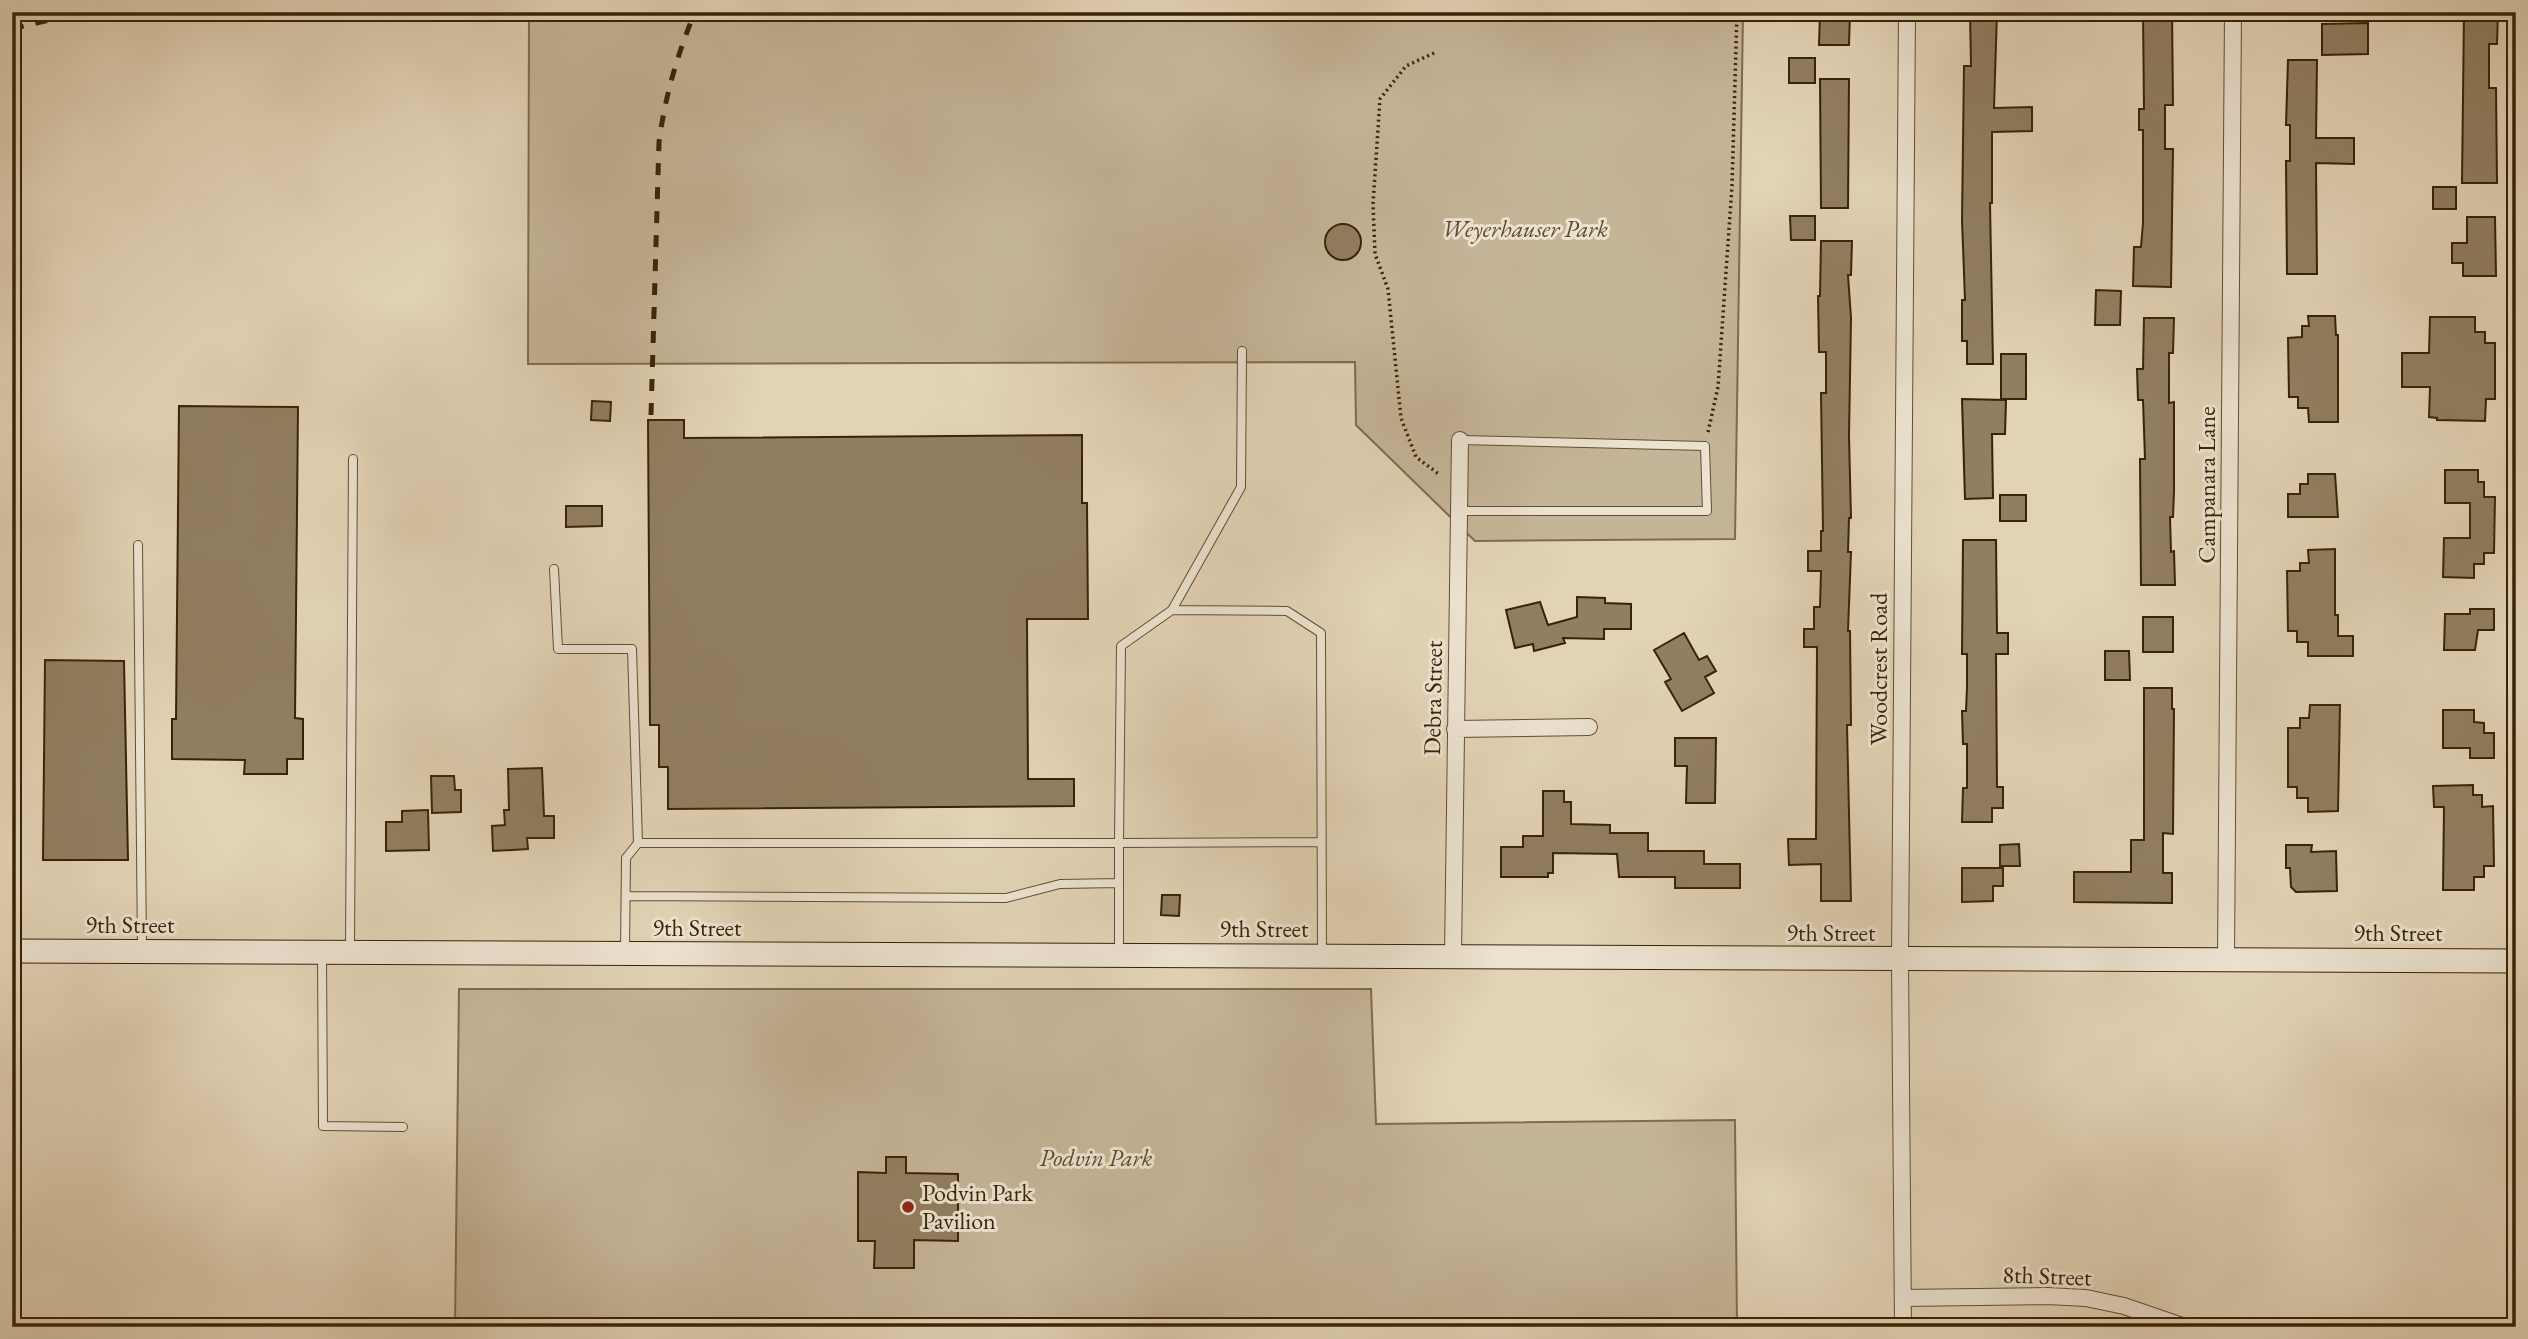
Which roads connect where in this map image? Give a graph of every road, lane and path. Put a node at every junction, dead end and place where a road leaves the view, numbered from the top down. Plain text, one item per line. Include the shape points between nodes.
1 (1737, 12) edge
2 (1907, 12) edge
3 (2233, 12) edge
4 (1434, 53) dead end
5 (1242, 351) dead end
6 (1460, 440) joint
7 (1704, 446) junction
8 (353, 458) dead end
9 (1459, 489) junction
10 (1459, 511) junction
11 (138, 545) dead end
12 (554, 569) dead end
13 (1172, 610) junction
14 (1589, 727) dead end
15 (1455, 729) junction
16 (1321, 842) junction
17 (638, 843) junction
18 (1119, 843) junction
19 (1119, 883) junction
20 (626, 896) junction
21 (12, 951) edge
22 (142, 951) junction
23 (322, 953) junction
24 (350, 953) junction
25 (1119, 954) junction
26 (625, 955) junction
27 (1322, 956) junction
28 (1453, 956) junction
29 (2226, 958) junction
30 (1900, 960) junction
31 (2516, 961) edge
32 (403, 1127) dead end
33 (1903, 1298) junction
34 (1903, 1327) edge
35 (2185, 1327) edge

1 - 7 path via 1718,387
2 - 30 street, Woodcrest Road
3 - 29 street, Campanara Lane
4 - 9 path via 1406,66 1380,99 1373,204 1375,254 1388,289 1401,418 1416,457
5 - 13 lane via 1241,487
6 - 7 lane
6 - 9 street, Debra Street
7 - 10 lane via 1707,511
8 - 24 lane
9 - 10 street, Debra Street
10 - 15 street, Debra Street
11 - 22 lane
12 - 17 lane via 558,649 632,649
13 - 16 lane via 1287,611 1321,633
13 - 18 lane via 1121,646
14 - 15 street
15 - 28 street, Debra Street
16 - 18 lane
16 - 27 lane
17 - 18 lane
17 - 20 lane via 626,858
18 - 19 lane
19 - 20 lane via 1060,884 1006,898
19 - 25 lane
20 - 26 lane
21 - 22 street, 9th Street
22 - 23 street, 9th Street
23 - 24 street, 9th Street
23 - 32 lane via 323,1125
24 - 26 street, 9th Street
25 - 26 street, 9th Street
25 - 27 street, 9th Street
27 - 28 street, 9th Street
28 - 30 street, 9th Street
29 - 30 street, 9th Street
29 - 31 street, 9th Street
30 - 33 street, Woodcrest Road
33 - 34 street, Woodcrest Road
33 - 35 street, 8th Street via 2086,1298

